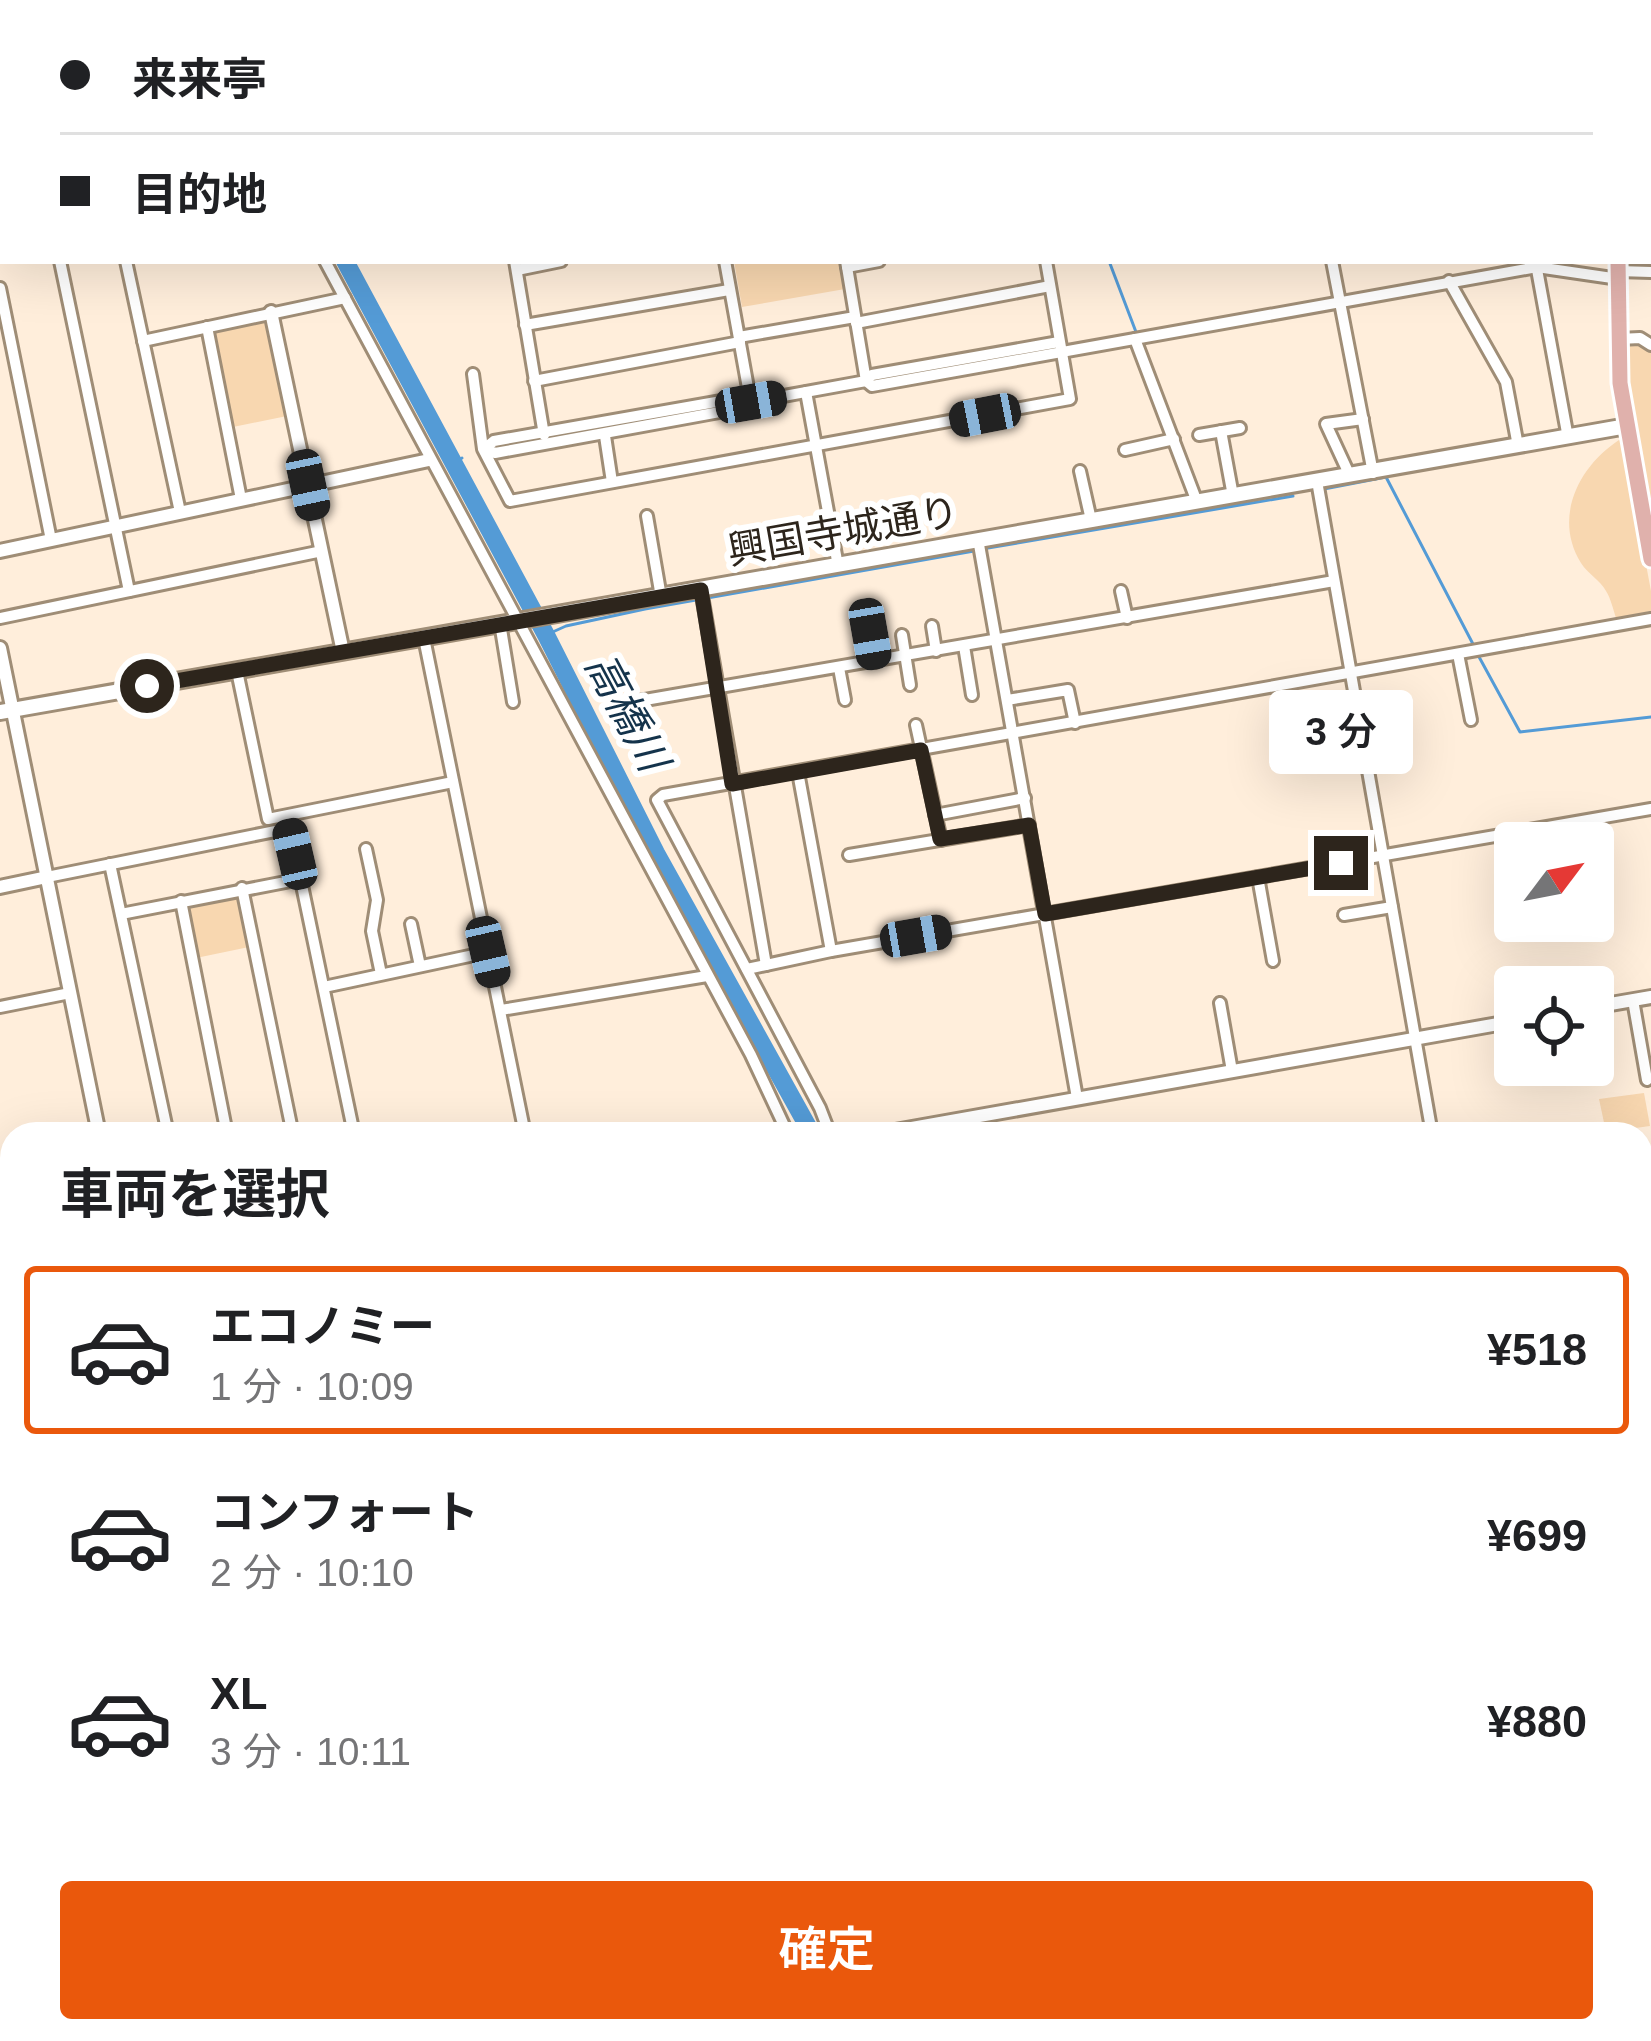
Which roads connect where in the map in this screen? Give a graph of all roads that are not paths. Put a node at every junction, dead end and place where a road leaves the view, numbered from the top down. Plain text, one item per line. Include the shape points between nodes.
1 (61, 264) edge
2 (127, 264) edge
3 (327, 264) edge
4 (725, 264) edge
5 (846, 264) edge
6 (1046, 264) edge
7 (1333, 264) edge
8 (1536, 264) edge
9 (516, 266) edge
10 (1619, 270) edge
11 (1651, 272) edge
12 (1449, 281) junction
13 (1050, 286) junction
14 (0, 288) edge
15 (729, 290) junction
16 (345, 298) junction
17 (1339, 302) junction
18 (271, 312) junction
19 (856, 320) junction
20 (525, 325) junction
21 (207, 327) junction
22 (739, 339) junction
23 (1135, 339) junction
24 (1619, 339) junction
25 (143, 341) junction
26 (1651, 345) edge
27 (1060, 347) junction
28 (472, 374) dead end
29 (534, 381) junction
30 (866, 381) junction
31 (806, 392) junction
32 (750, 399) junction
33 (1364, 419) junction
34 (1627, 426) junction
35 (1240, 428) dead end
36 (1221, 431) junction
37 (1199, 435) dead end
38 (605, 436) junction
39 (544, 438) junction
40 (1568, 438) junction
41 (1174, 439) junction
42 (1518, 446) junction
43 (815, 447) junction
44 (483, 449) junction
45 (1125, 450) dead end
46 (429, 460) junction
47 (1080, 471) dead end
48 (1373, 472) junction
49 (1350, 476) junction
50 (1317, 481) junction
51 (612, 482) junction
52 (308, 485) junction
53 (1233, 496) junction
54 (241, 499) junction
55 (1197, 502) junction
56 (180, 512) junction
57 (647, 517) dead end
58 (1091, 520) junction
59 (1648, 526) edge
60 (116, 527) junction
61 (979, 539) junction
62 (51, 540) junction
63 (0, 551) edge
64 (322, 551) junction
65 (1651, 559) edge
66 (838, 566) junction
67 (1334, 581) junction
68 (128, 590) junction
69 (1121, 591) dead end
70 (702, 596) junction
71 (662, 597) junction
72 (0, 618) edge
73 (1127, 618) junction
74 (1651, 619) edge
75 (512, 622) junction
76 (932, 626) dead end
77 (870, 634) dead end
78 (902, 635) dead end
79 (424, 638) junction
80 (995, 640) junction
81 (964, 646) junction
82 (0, 647) edge
83 (936, 651) junction
84 (343, 652) junction
85 (1470, 652) junction
86 (905, 657) junction
87 (875, 662) junction
88 (839, 668) junction
89 (237, 671) junction
90 (1351, 673) junction
91 (910, 685) dead end
92 (717, 689) junction
93 (972, 695) dead end
94 (845, 700) dead end
95 (1007, 700) junction
96 (513, 702) dead end
97 (616, 705) dead end
98 (6, 711) edge
99 (1471, 721) dead end
100 (1075, 723) junction
101 (916, 725) dead end
102 (1013, 734) junction
103 (921, 750) junction
104 (798, 772) junction
105 (452, 782) junction
106 (732, 784) junction
107 (1024, 799) junction
108 (1651, 808) edge
109 (935, 815) junction
110 (1574, 822) edge
111 (1029, 825) junction
112 (1494, 836) edge
113 (940, 839) junction
114 (366, 848) dead end
115 (849, 855) dead end
116 (1383, 856) junction
117 (110, 863) junction
118 (46, 877) junction
119 (1258, 877) junction
120 (301, 879) junction
121 (0, 887) edge
122 (242, 888) junction
123 (181, 901) junction
124 (1392, 907) junction
125 (121, 914) junction
126 (1045, 914) junction
127 (1344, 915) dead end
128 (411, 924) dead end
129 (831, 951) junction
130 (488, 952) junction
131 (1273, 961) dead end
132 (766, 965) junction
133 (420, 966) junction
134 (746, 969) junction
135 (382, 974) junction
136 (707, 976) junction
137 (324, 987) junction
138 (70, 993) junction
139 (1651, 997) edge
140 (1633, 1000) junction
141 (1220, 1003) dead end
142 (1614, 1003) edge
143 (0, 1007) edge
144 (501, 1010) junction
145 (1494, 1025) edge
146 (1416, 1038) junction
147 (1232, 1070) junction
148 (1647, 1079) dead end
149 (1077, 1098) junction
150 (97, 1122) edge
151 (165, 1122) edge
152 (226, 1122) edge
153 (290, 1122) edge
154 (352, 1122) edge
155 (523, 1122) edge
156 (782, 1122) edge
157 (825, 1122) edge
158 (944, 1122) edge
159 (1430, 1122) edge

1 - 60 street
2 - 25 street
3 - 16 street
4 - 15 street
5 - 19 street
6 - 13 street
7 - 17 street
8 - 10 street
8 - 12 street
8 - 40 street
9 - 20 street
10 - 11 street
10 - 24 main road
12 - 17 street
12 - 42 street via 1506,382
13 - 19 street
13 - 27 street
14 - 62 street
15 - 20 street
15 - 22 street
16 - 18 street
16 - 46 street
17 - 23 street
17 - 33 street
18 - 21 street
18 - 52 street
19 - 22 street
19 - 30 street
20 - 29 street
21 - 25 street
21 - 54 street
22 - 29 street
22 - 32 street
23 - 27 street
23 - 41 street
24 - 26 street
24 - 34 main road
25 - 56 street
27 - 30 street
27 - 43 street via 1070,399
28 - 44 street
29 - 39 street
30 - 31 street
31 - 32 street
31 - 43 street
32 - 38 street via 747,407
32 - 39 street
33 - 48 street
33 - 49 street via 1326,424
34 - 40 main road, 興国寺城通り
34 - 59 main road
35 - 36 street
36 - 37 street
36 - 53 street
38 - 39 street
38 - 51 street
39 - 44 street
40 - 42 main road, 興国寺城通り
41 - 45 street
41 - 55 street
42 - 48 main road, 興国寺城通り
43 - 51 street
43 - 66 street
44 - 51 street via 510,501
46 - 52 street
46 - 75 street
47 - 58 street
48 - 49 main road, 興国寺城通り
49 - 50 main road, 興国寺城通り
50 - 53 main road, 興国寺城通り
50 - 67 street
52 - 54 street
52 - 64 street
53 - 55 main road, 興国寺城通り
54 - 56 street
55 - 58 main road, 興国寺城通り
56 - 60 street
57 - 71 street
58 - 61 main road, 興国寺城通り
59 - 65 main road
60 - 62 street
60 - 68 street
61 - 66 main road, 興国寺城通り
61 - 80 street
62 - 63 street
64 - 68 street
64 - 84 street
66 - 70 main road, 興国寺城通り
67 - 73 street
67 - 90 street
68 - 72 street
69 - 73 street
70 - 71 main road, 興国寺城通り
70 - 92 street
71 - 75 main road, 興国寺城通り
73 - 80 street
74 - 85 street
75 - 79 main road, 興国寺城通り
75 - 96 street
75 - 136 street
76 - 83 street
77 - 87 street
78 - 86 street
79 - 84 main road, 興国寺城通り
79 - 105 street
80 - 81 street
80 - 95 street
81 - 83 street
81 - 93 street
82 - 98 street
83 - 86 street
84 - 89 main road, 興国寺城通り
85 - 90 street
85 - 99 street
86 - 87 street
86 - 91 street
87 - 88 street
88 - 92 street
88 - 94 street
89 - 98 main road, 興国寺城通り
89 - 105 street via 268,819
90 - 100 street
90 - 116 street
92 - 97 street
92 - 106 street
95 - 100 street via 1068,690
95 - 102 street
98 - 118 street
100 - 102 street
101 - 103 street
102 - 103 street
102 - 107 street
103 - 104 street
103 - 109 street
104 - 106 street
104 - 129 street
105 - 130 street
106 - 132 street
106 - 134 street via 657,800
107 - 109 street
107 - 111 street
108 - 110 street
109 - 113 street
111 - 113 street
111 - 126 street
112 - 116 street
113 - 115 street
114 - 135 street
116 - 119 street
116 - 124 street
117 - 118 street
117 - 120 street via 290,828
117 - 125 street
118 - 121 street
118 - 138 street
119 - 126 street
119 - 131 street
120 - 122 street
120 - 137 street
122 - 123 street
122 - 153 street
123 - 125 street
123 - 152 street
124 - 127 street
124 - 146 street
125 - 151 street
126 - 129 street
126 - 149 street
128 - 133 street
129 - 132 street
130 - 133 street
130 - 144 street
132 - 134 street
133 - 135 street
134 - 157 street
135 - 137 street
136 - 144 street
136 - 156 street
137 - 154 street
138 - 143 street
138 - 150 street
139 - 140 street
140 - 142 street
140 - 148 street
141 - 147 street
144 - 155 street
145 - 146 street
146 - 147 street
146 - 159 street
147 - 149 street
149 - 158 street

